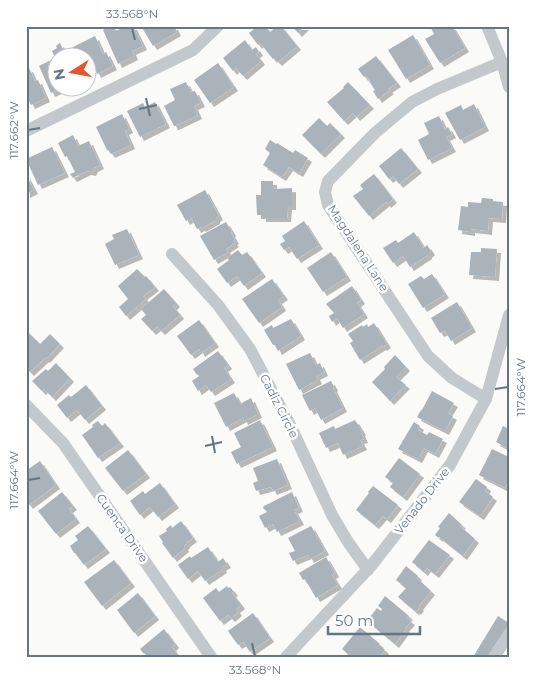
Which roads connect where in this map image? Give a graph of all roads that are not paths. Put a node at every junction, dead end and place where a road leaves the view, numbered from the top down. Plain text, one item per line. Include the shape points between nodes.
1 (218, 26) edge
2 (487, 26) edge
3 (502, 62) junction
4 (509, 87) edge
5 (26, 131) edge
6 (172, 254) dead end
7 (509, 314) edge
8 (486, 399) junction
9 (26, 405) edge
10 (368, 570) junction
11 (509, 634) edge
12 (211, 657) edge
13 (286, 657) edge
14 (494, 657) edge

1 - 5 street via 193,50
2 - 3 street
3 - 4 street
3 - 8 street, Magdalena Lane via 412,102 374,133 328,181 325,192 328,205 428,356 452,378
6 - 10 street, Cadiz Circle via 218,305 250,349 332,515
7 - 8 street, Venado Drive
8 - 10 street, Venado Drive via 450,466
9 - 12 street, Cuenca Drive via 63,443
10 - 13 street, Venado Drive
11 - 14 street

